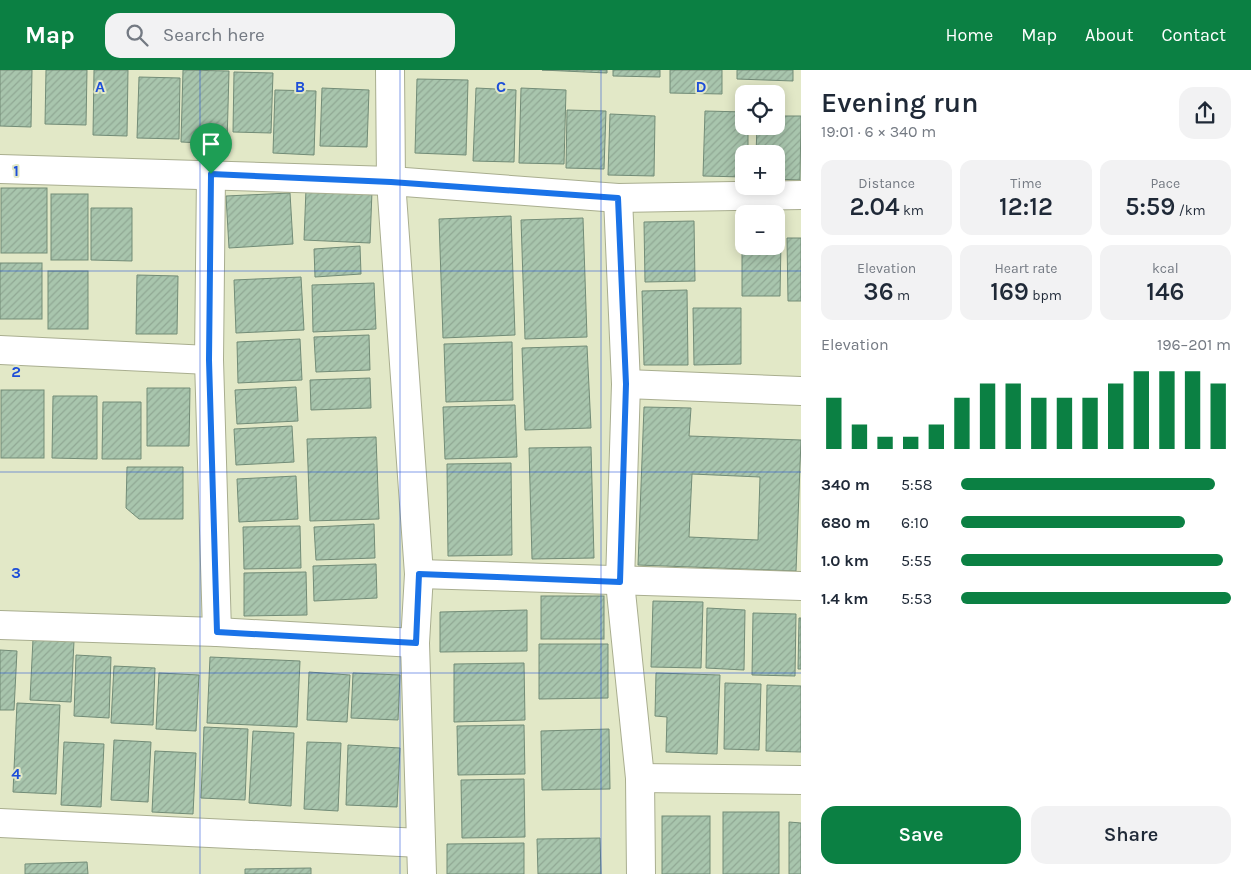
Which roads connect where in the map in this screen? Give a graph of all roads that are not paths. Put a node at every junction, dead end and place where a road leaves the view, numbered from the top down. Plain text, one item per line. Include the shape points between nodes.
1 (390, 70) edge
2 (0, 169) edge
3 (211, 174) junction
4 (391, 182) junction
5 (801, 195) edge
6 (618, 198) junction
7 (0, 350) edge
8 (209, 360) junction
9 (626, 384) junction
10 (801, 391) edge
11 (419, 574) junction
12 (620, 582) junction
13 (801, 586) edge
14 (0, 625) edge
15 (217, 632) junction
16 (416, 643) junction
17 (640, 778) junction
18 (801, 780) edge
19 (0, 823) edge
20 (421, 843) junction
21 (422, 874) edge
22 (641, 874) edge

1 - 4 street
2 - 3 street
3 - 4 street
3 - 8 street
4 - 6 street
4 - 11 street
5 - 6 street
6 - 9 street
7 - 8 street
8 - 15 street
9 - 10 street
9 - 12 street
11 - 12 street
11 - 16 street
12 - 13 street
12 - 17 street
14 - 15 street
15 - 16 street
16 - 20 street
17 - 18 street
17 - 22 street
19 - 20 street
20 - 21 street

